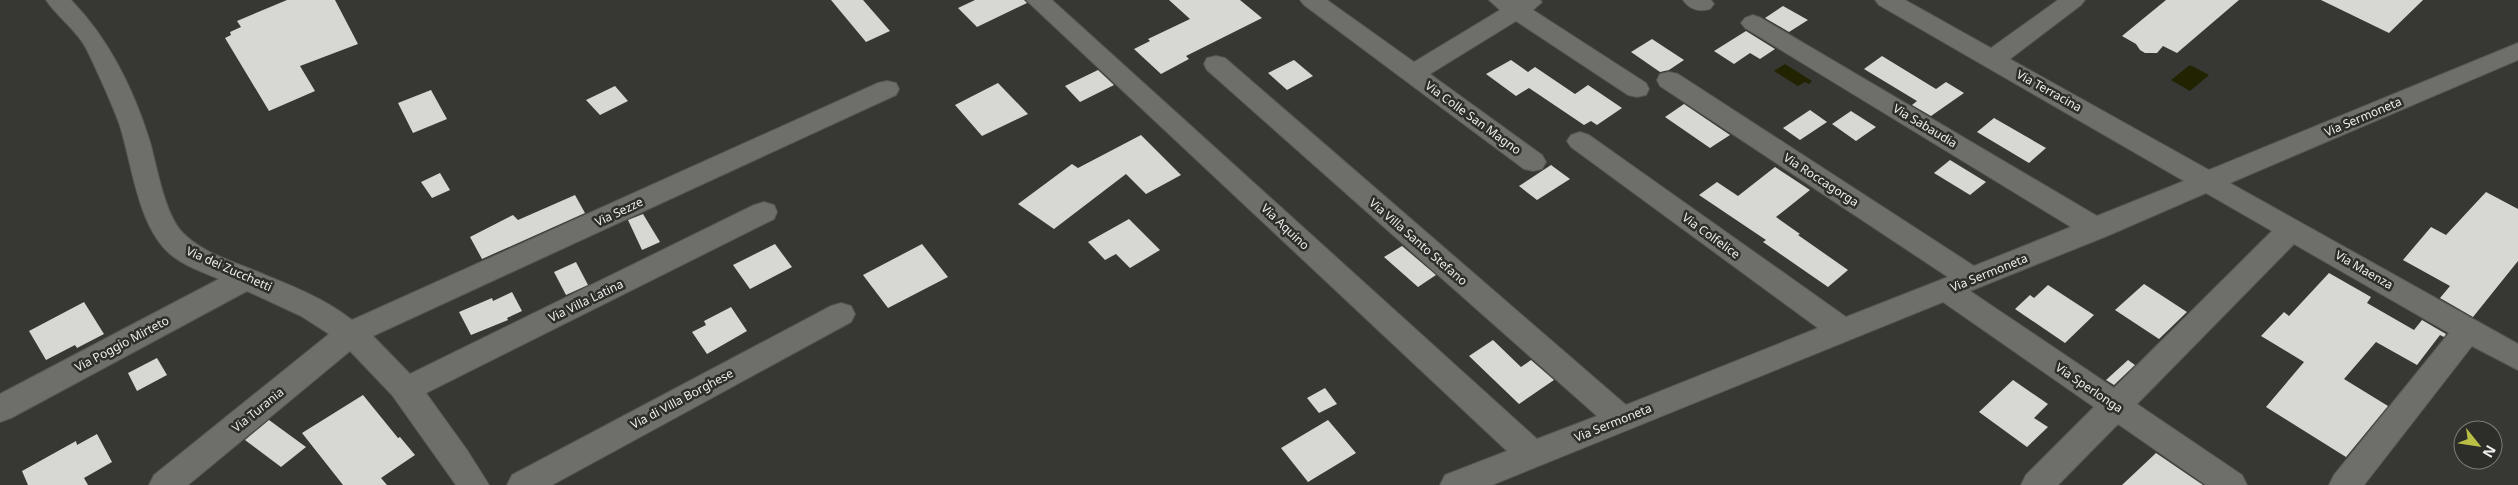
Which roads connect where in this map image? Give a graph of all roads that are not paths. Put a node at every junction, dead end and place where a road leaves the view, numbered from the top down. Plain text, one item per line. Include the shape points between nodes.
1 (58, 0) edge
2 (1038, 0) edge
3 (1312, 0) edge
4 (1887, 0) edge
5 (2073, 0) edge
6 (1517, 3) edge
7 (1753, 23) dead end
8 (2518, 51) edge
9 (1993, 60) junction
10 (1216, 64) dead end
11 (1413, 74) junction
12 (1669, 80) dead end
13 (888, 89) dead end
14 (1637, 89) dead end
15 (1580, 141) dead end
16 (1534, 162) dead end
17 (2211, 182) junction
18 (764, 212) dead end
19 (2292, 228) junction
20 (2097, 229) junction
21 (244, 278) junction
22 (1960, 285) junction
23 (841, 314) dead end
24 (2468, 330) junction
25 (1843, 331) junction
26 (350, 334) junction
27 (2518, 358) edge
28 (407, 389) junction
29 (2116, 406) junction
30 (0, 409) edge
31 (1621, 420) junction
32 (1532, 455) junction
33 (166, 485) edge
34 (473, 485) edge
35 (523, 485) edge
36 (1456, 485) edge
37 (2037, 485) edge
38 (2231, 485) edge
39 (2345, 485) edge

1 - 21 street, Via dei Zucchetti via 92,37 117,86 136,135 158,214 170,236 186,250
2 - 32 street, Via Aquino
3 - 11 street, Via Colle San Magno
4 - 9 street, Via Terracina
5 - 9 street
6 - 11 street, Via Colle San Magno
6 - 14 street
7 - 20 street, Via Sabaudia
8 - 17 street, Via Sermoneta
9 - 17 street, Via Terracina
10 - 31 street, Via Villa Santo Stefano
11 - 16 street, Via Colle San Magno
12 - 22 street, Via Roccagorga
13 - 26 street, Via Sezze
15 - 25 street, Via Colfelice
17 - 19 street, Via Maenza
17 - 20 street, Via Sermoneta
18 - 28 street, Via Villa Latina
19 - 24 street, Via Maenza
19 - 29 street
20 - 22 street, Via Sermoneta
21 - 26 street, Via dei Zucchetti via 311,308
21 - 30 street, Via Poggio Mirteto
22 - 25 street, Via Sermoneta
22 - 29 street, Via Sperlonga
23 - 35 street, Via di Villa Borghese
24 - 27 street, Via Maenza
24 - 39 street
25 - 31 street, Via Sermoneta
26 - 28 street, Via dei Zucchetti
26 - 33 street, Via Turania
28 - 34 street, Via dei Zucchetti
29 - 37 street
29 - 38 street, Via Sperlonga
31 - 32 street, Via Sermoneta
32 - 36 street, Via Sermoneta

